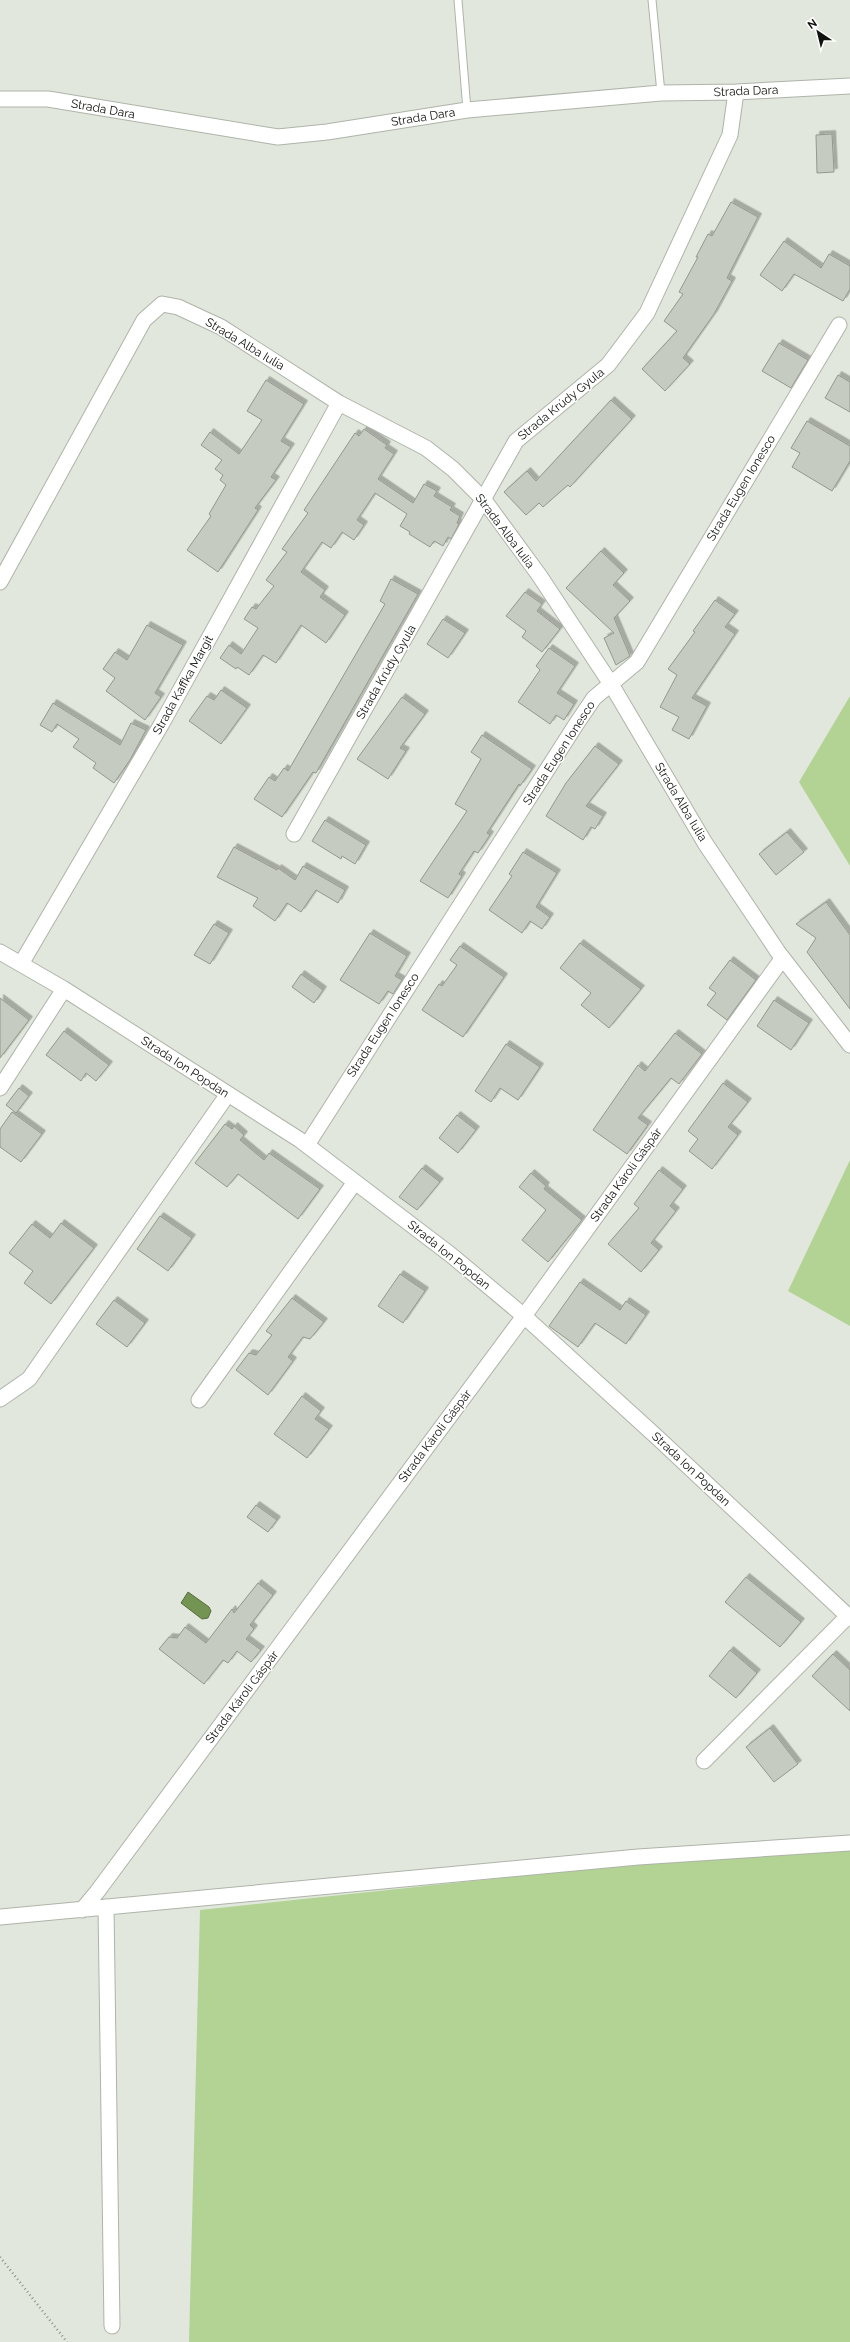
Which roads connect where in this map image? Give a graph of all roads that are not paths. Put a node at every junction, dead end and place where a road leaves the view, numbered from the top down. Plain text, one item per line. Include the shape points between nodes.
1 (458, 0) edge
2 (652, 0) edge
3 (850, 86) edge
4 (736, 92) junction
5 (661, 93) junction
6 (0, 99) edge
7 (467, 110) junction
8 (839, 325) dead end
9 (339, 403) junction
10 (484, 500) junction
11 (0, 582) edge
12 (611, 684) junction
13 (294, 834) dead end
14 (0, 952) edge
15 (782, 959) junction
16 (21, 964) junction
17 (64, 989) junction
18 (850, 1045) edge
19 (0, 1088) edge
20 (228, 1094) junction
21 (307, 1145) junction
22 (355, 1182) junction
23 (524, 1316) junction
24 (0, 1399) edge
25 (199, 1400) dead end
26 (849, 1617) edge
27 (704, 1761) dead end
28 (850, 1843) edge
29 (106, 1907) junction
30 (82, 1910) junction
31 (0, 1917) edge
32 (112, 2326) dead end

1 - 7 lane
2 - 5 lane
3 - 4 street, Strada Dara
4 - 5 street, Strada Dara
4 - 10 street, Strada Krúdy Gyula via 730,135 646,313 608,365 516,441
5 - 7 street, Strada Dara
6 - 7 street, Strada Dara via 48,99 278,137
8 - 12 street, Strada Eugen Ionesco via 637,662
9 - 10 street, Strada Alba Iulia via 426,448 453,469
9 - 11 street, Strada Alba Iulia via 221,327 178,307 162,304 144,320
9 - 16 street, Strada Kaffka Margit via 161,725
10 - 12 street, Strada Alba Iulia
10 - 13 street, Strada Krúdy Gyula
12 - 15 street, Strada Alba Iulia via 705,843
12 - 21 street, Strada Eugen Ionesco via 594,698 576,723
14 - 16 street, Strada Ion Popdan
15 - 18 street, Strada Alba Iulia
15 - 23 street, Strada Károli Gáspár
16 - 17 street, Strada Ion Popdan
17 - 19 street
17 - 20 street, Strada Ion Popdan
20 - 21 street, Strada Ion Popdan
20 - 24 street via 29,1379
21 - 22 street, Strada Ion Popdan
22 - 23 street, Strada Ion Popdan via 451,1255
22 - 25 street
23 - 26 street, Strada Ion Popdan
23 - 30 street, Strada Károli Gáspár
26 - 27 street
28 - 29 street via 638,1858
29 - 30 street
29 - 32 street
30 - 31 street

